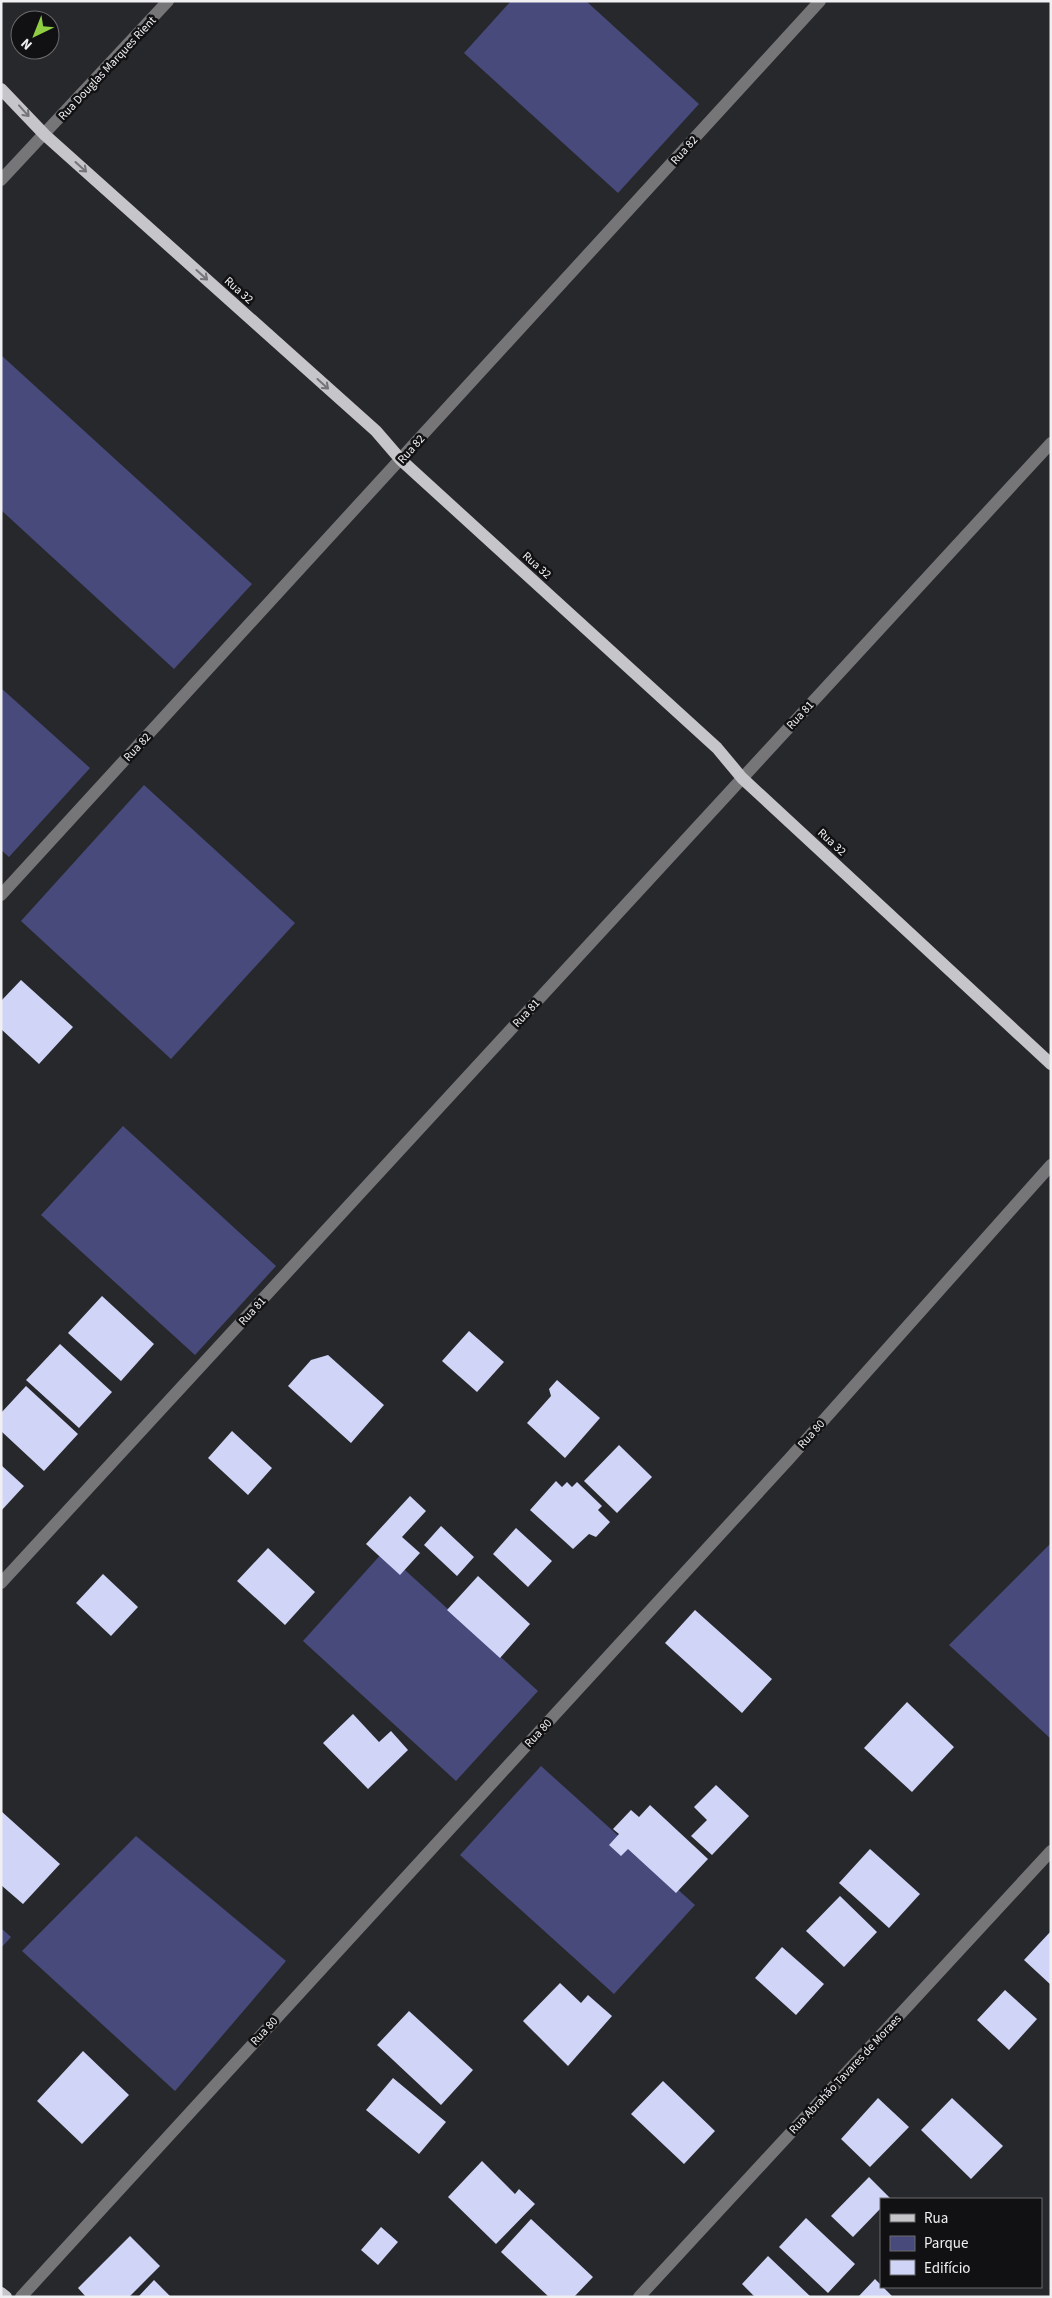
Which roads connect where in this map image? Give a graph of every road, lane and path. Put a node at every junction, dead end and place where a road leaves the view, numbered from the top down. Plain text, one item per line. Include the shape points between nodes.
1 (168, 1) edge
2 (820, 1) edge
3 (1, 89) edge
4 (45, 134) junction
5 (1, 180) edge
6 (1051, 443) edge
7 (401, 460) junction
8 (742, 778) junction
9 (1, 895) edge
10 (1051, 1064) edge
11 (1051, 1165) edge
12 (1, 1583) edge
13 (1051, 1851) edge
14 (1, 2293) edge
15 (6, 2297) edge
16 (21, 2297) edge
17 (639, 2297) edge

1 - 4 street, Rua Douglas Marques Rient
2 - 7 street, Rua 82
3 -> 4 main road, Rua 32
4 - 5 street, Rua Douglas Marques Rient
4 -> 7 main road, Rua 32 via 376,431
6 - 8 street, Rua 81
7 - 8 main road, Rua 32 via 717,748
7 - 9 street, Rua 82
8 - 10 main road, Rua 32
8 - 12 street, Rua 81
11 - 16 street, Rua 80 via 789,1459
13 - 17 street, Rua Abrahão Tavares de Moraes
14 - 15 main road

